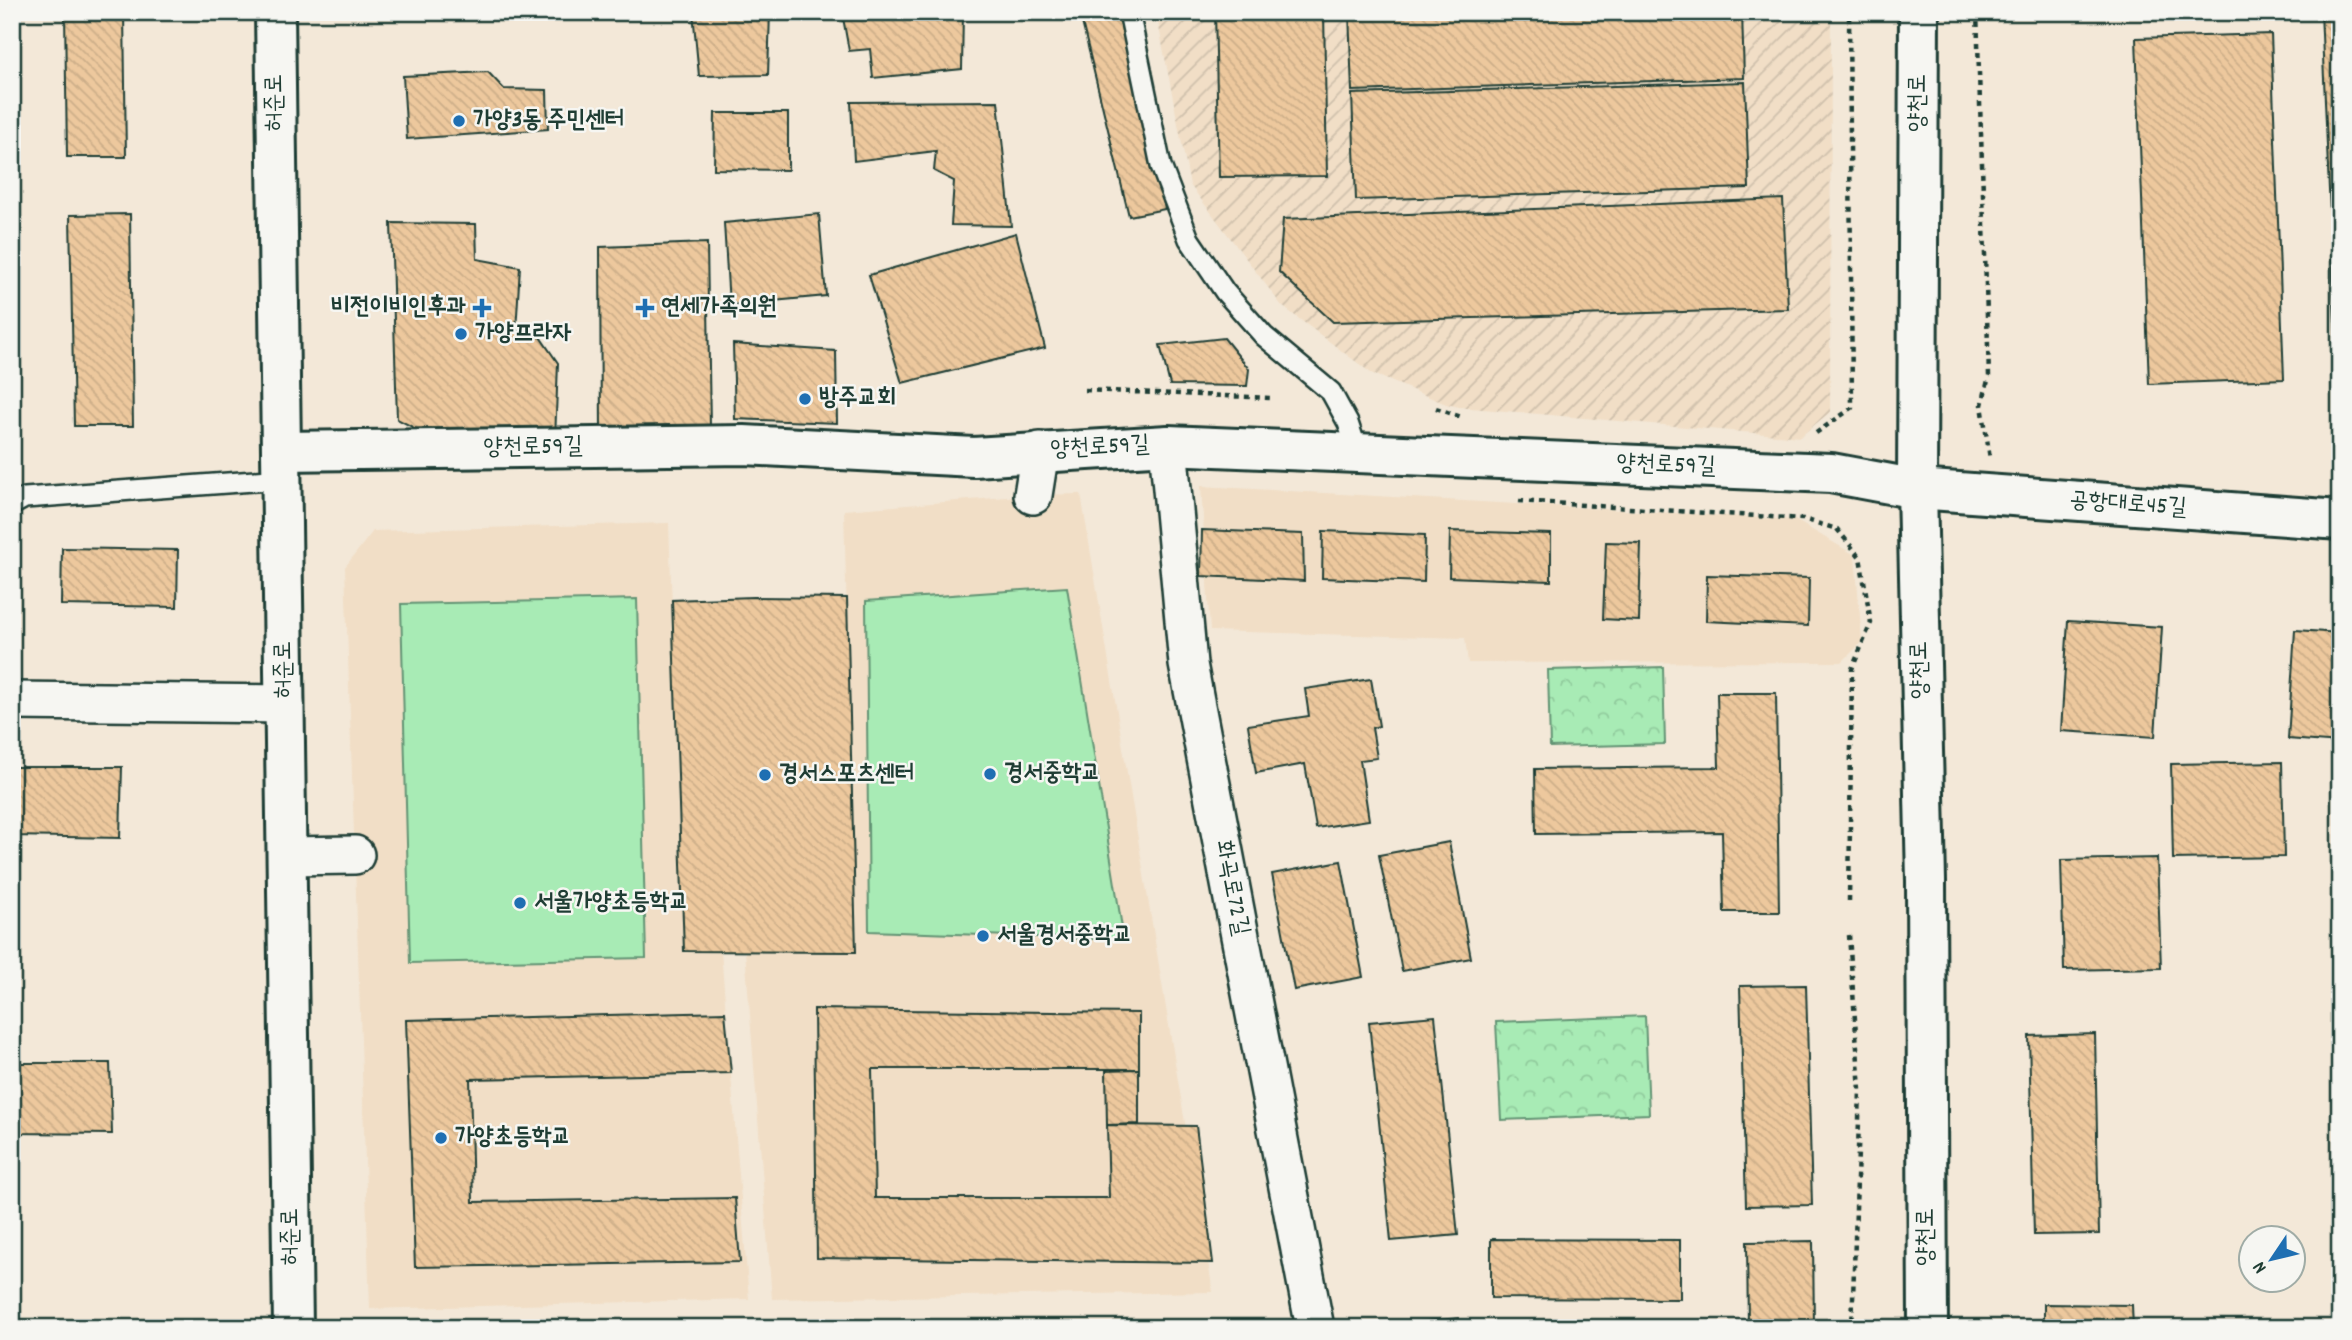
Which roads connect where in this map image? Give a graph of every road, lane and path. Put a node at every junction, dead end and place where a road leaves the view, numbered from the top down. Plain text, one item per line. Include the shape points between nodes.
1 (275, 12) edge
2 (1129, 12) edge
3 (1849, 12) edge
4 (1919, 12) edge
5 (1977, 12) edge
6 (1085, 390) dead end
7 (1272, 398) dead end
8 (1436, 408) dead end
9 (1464, 418) dead end
10 (1808, 438) dead end
11 (1168, 445) junction
12 (1040, 451) junction
13 (1358, 453) junction
14 (1990, 461) dead end
15 (281, 465) junction
16 (1916, 489) junction
17 (1033, 495) dead end
18 (1515, 501) dead end
19 (12, 505) edge
20 (2340, 520) edge
21 (12, 701) edge
22 (285, 704) junction
23 (355, 855) dead end
24 (287, 856) junction
25 (1849, 901) dead end
26 (1849, 935) dead end
27 (293, 1328) edge
28 (1315, 1328) edge
29 (1852, 1328) edge
30 (1928, 1328) edge

1 - 15 street, 허준로
2 - 13 lane via 1161,166 1189,239 1225,292 1264,336 1331,392
3 - 10 path via 1852,408
4 - 16 street, 양천로
5 - 14 path via 1989,376 1982,405
6 - 7 path
8 - 9 path
11 - 12 street, 양천로59길
11 - 13 street, 양천로59길
11 - 28 street, 화곡로72길 via 1188,664
12 - 15 street, 양천로59길 via 974,457 744,445
12 - 17 street
13 - 16 street, 양천로59길 via 1831,473
15 - 19 lane via 25,498
15 - 22 street, 허준로
16 - 20 street, 공항대로45길
16 - 30 street, 양천로 via 1926,893
18 - 25 path via 1803,519 1837,528 1860,557 1871,623 1852,669
21 - 22 street
22 - 24 street, 허준로
23 - 24 street
24 - 27 street, 허준로
26 - 29 path via 1860,1090

